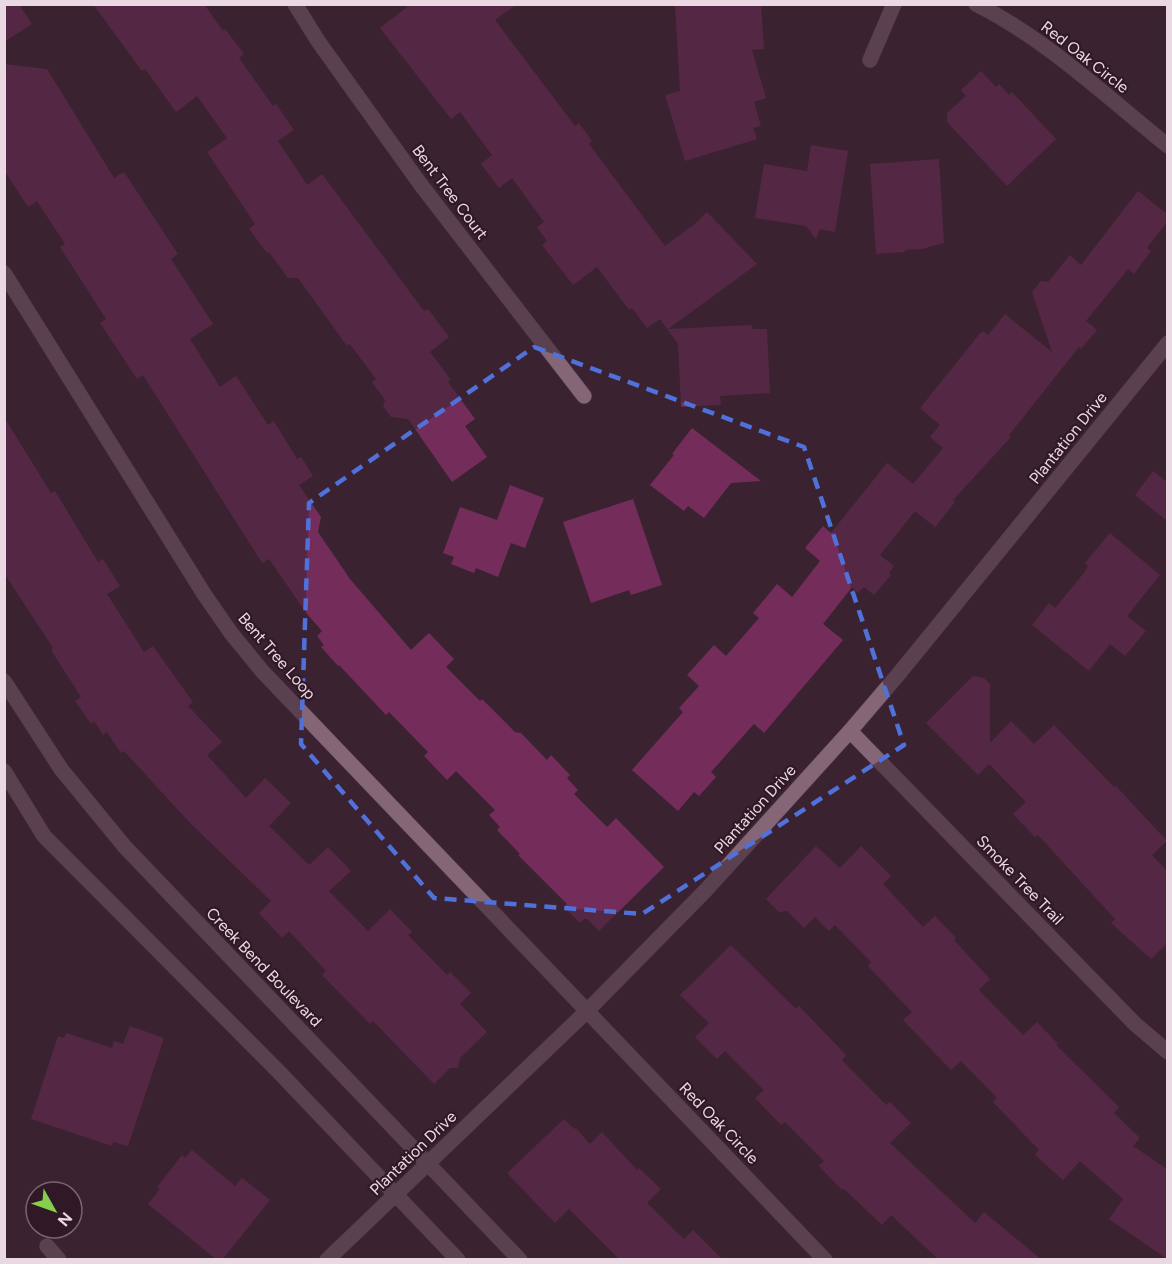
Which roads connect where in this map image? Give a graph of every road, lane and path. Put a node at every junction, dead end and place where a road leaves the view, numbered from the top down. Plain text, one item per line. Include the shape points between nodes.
1 (295, 4) edge
2 (894, 4) edge
3 (976, 4) edge
4 (870, 60) dead end
5 (1167, 146) edge
6 (4, 273) edge
7 (1167, 343) edge
8 (584, 396) dead end
9 (4, 681) edge
10 (850, 731) junction
11 (4, 771) edge
12 (587, 1011) junction
13 (1167, 1052) edge
14 (427, 1164) junction
15 (397, 1195) junction
16 (48, 1246) dead end
17 (59, 1260) edge
18 (327, 1260) edge
19 (458, 1260) edge
20 (520, 1260) edge
21 (825, 1260) edge

1 - 8 street, Bent Tree Court via 421,185
2 - 4 street
3 - 5 street, Red Oak Circle via 1039,42
6 - 12 street, Bent Tree Loop via 231,633 262,671
7 - 10 street, Plantation Drive
9 - 14 street, Creek Bend Boulevard via 61,769 125,847
10 - 12 street, Plantation Drive via 706,890
10 - 13 street, Smoke Tree Trail via 1135,1024
11 - 15 street via 44,836
12 - 14 street, Plantation Drive
12 - 21 street, Red Oak Circle
14 - 15 street, Plantation Drive
14 - 20 street, Creek Bend Boulevard
15 - 18 street, Plantation Drive
15 - 19 street
16 - 17 street

